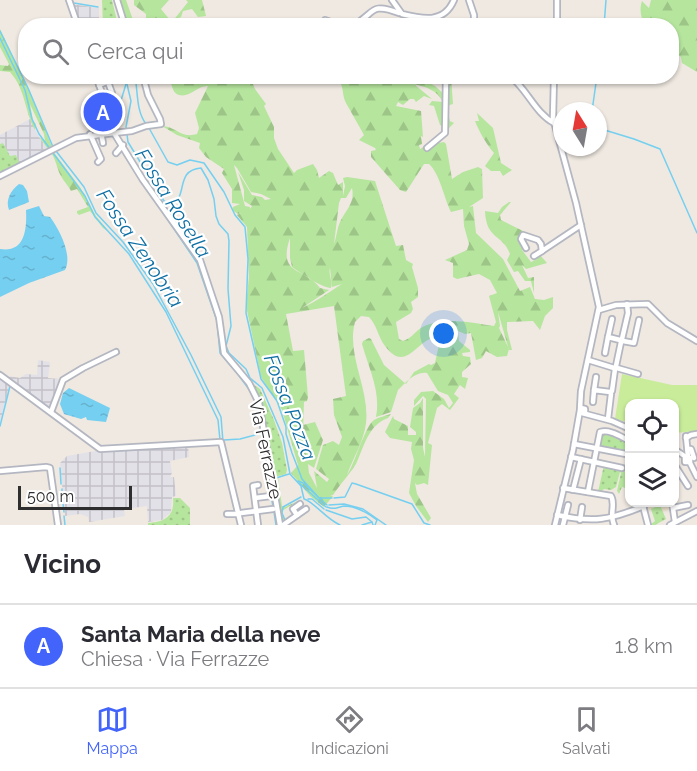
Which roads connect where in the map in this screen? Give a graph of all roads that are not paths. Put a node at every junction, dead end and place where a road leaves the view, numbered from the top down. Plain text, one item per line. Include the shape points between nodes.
1 (69, 0) edge
2 (117, 0) edge
3 (392, 0) edge
4 (454, 0) edge
5 (469, 0) edge
6 (557, 0) edge
7 (402, 14) junction
8 (75, 18) edge
9 (123, 18) edge
10 (364, 18) edge
11 (421, 18) edge
12 (432, 18) edge
13 (474, 18) edge
14 (557, 18) edge
15 (102, 84) edge
16 (109, 84) edge
17 (145, 84) edge
18 (446, 84) edge
19 (519, 84) edge
20 (555, 84) edge
21 (99, 85) joint
22 (112, 93) dead end
23 (554, 102) edge
24 (553, 122) edge
25 (109, 132) junction
26 (90, 134) junction
27 (103, 143) dead end
28 (427, 148) dead end
29 (564, 156) edge
30 (565, 156) edge
31 (98, 162) dead end
32 (0, 176) edge
33 (569, 179) junction
34 (581, 225) junction
35 (526, 248) dead end
36 (542, 250) junction
37 (534, 256) dead end
38 (627, 304) junction
39 (598, 312) junction
40 (612, 319) dead end
41 (639, 320) dead end
42 (608, 337) junction
43 (622, 341) junction
44 (697, 341) edge
45 (116, 352) dead end
46 (605, 353) dead end
47 (588, 360) junction
48 (616, 368) junction
49 (638, 374) dead end
50 (0, 375) edge
51 (596, 377) dead end
52 (594, 390) junction
53 (611, 392) junction
54 (593, 402) dead end
55 (51, 412) junction
56 (583, 412) junction
57 (608, 419) junction
58 (625, 427) edge
59 (691, 436) edge
60 (625, 439) edge
61 (574, 444) junction
62 (597, 448) junction
63 (625, 452) edge
64 (572, 457) junction
65 (581, 459) junction
66 (690, 460) edge
67 (594, 462) junction
68 (622, 468) dead end
69 (0, 471) edge
70 (679, 473) edge
71 (697, 478) edge
72 (258, 485) dead end
73 (688, 486) dead end
74 (563, 488) junction
75 (573, 490) junction
76 (588, 492) junction
77 (271, 496) dead end
78 (255, 498) junction
79 (300, 504) dead end
80 (568, 505) dead end
81 (679, 505) edge
82 (688, 505) dead end
83 (582, 507) dead end
84 (637, 507) edge
85 (644, 507) edge
86 (672, 507) edge
87 (273, 509) dead end
88 (306, 509) dead end
89 (697, 511) edge
90 (257, 512) junction
91 (240, 513) junction
92 (227, 514) dead end
93 (297, 515) junction
94 (557, 515) junction
95 (565, 517) junction
96 (612, 519) junction
97 (580, 522) edge
98 (600, 522) edge
99 (675, 522) junction
100 (648, 523) edge
101 (58, 525) edge
102 (241, 525) edge
103 (258, 525) edge
104 (281, 525) edge
105 (555, 525) edge
106 (563, 525) edge
107 (614, 525) edge
108 (640, 525) edge
109 (670, 525) edge

1 - 8 street
2 - 9 street
3 - 7 street
4 - 12 street via 449,8
5 - 13 street
6 - 14 street
7 - 10 street via 379,8
7 - 11 street
15 - 21 street
16 - 22 street
17 - 25 street via 161,121 159,125
18 - 28 street via 445,133
19 - 24 street
20 - 23 street
21 - 25 street via 108,110 104,121
25 - 26 street
25 - 27 street
25 - 104 street, Via Ferrazze via 200,260 218,313 223,351 256,395
26 - 31 street via 101,159
26 - 32 street
29 - 33 street
30 - 33 street
33 - 34 street
34 - 36 street
34 - 39 street
35 - 36 street via 523,235 538,240
36 - 37 street
38 - 39 street
38 - 43 street
38 - 44 street via 648,304 664,320
39 - 47 street
40 - 42 street
41 - 43 street via 634,343
42 - 43 street
42 - 46 street
43 - 48 street
45 - 55 street via 63,380
47 - 48 street
47 - 56 street via 580,400
48 - 49 street
48 - 53 street
50 - 55 street
51 - 52 street
52 - 53 street
52 - 54 street
53 - 57 street
55 - 91 street via 100,449 221,442
56 - 57 street
56 - 61 street
57 - 58 street
59 - 66 street
60 - 62 street via 603,430
61 - 62 street
61 - 64 street
62 - 63 street
62 - 67 street
64 - 65 street
64 - 74 street
65 - 67 street
65 - 75 street
66 - 71 street
67 - 68 street
67 - 76 street
69 - 101 street via 50,468
70 - 73 street
72 - 78 street via 253,486
74 - 75 street
74 - 94 street
75 - 76 street
76 - 96 street via 612,497
77 - 78 street
78 - 90 street
79 - 93 street via 293,509
80 - 95 street
81 - 82 street
83 - 97 street
84 - 96 street
85 - 100 street
86 - 99 street
87 - 90 street
88 - 93 street
89 - 99 street
90 - 91 street
90 - 103 street
91 - 92 street
91 - 102 street
93 - 104 street
94 - 95 street
94 - 105 street
95 - 97 street
95 - 106 street
96 - 98 street
96 - 107 street
97 - 98 street
99 - 109 street
100 - 108 street

